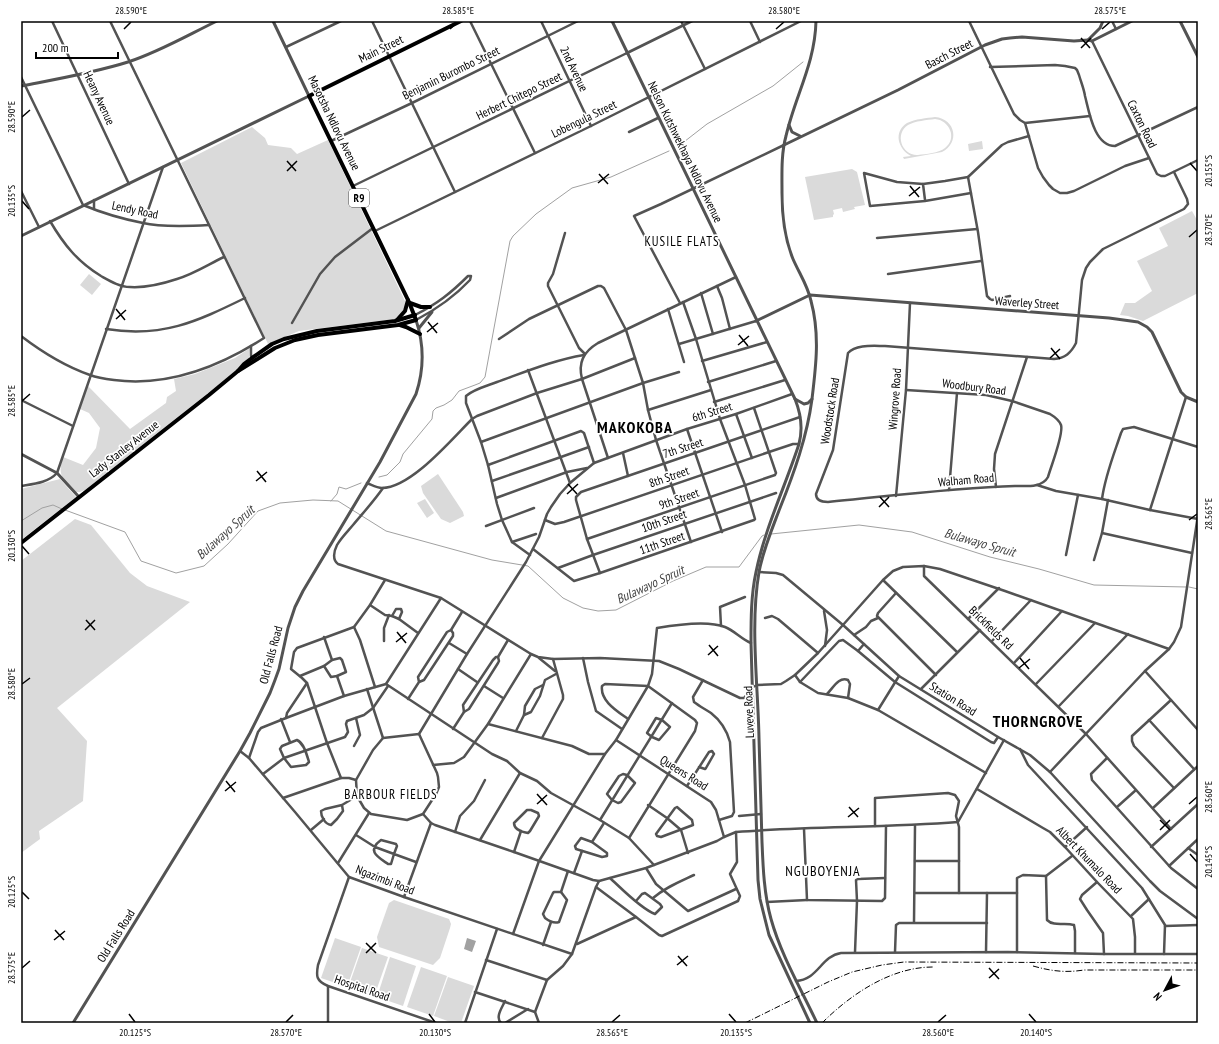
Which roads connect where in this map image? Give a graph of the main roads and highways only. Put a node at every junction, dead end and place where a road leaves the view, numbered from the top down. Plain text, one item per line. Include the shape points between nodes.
1 (459, 22) edge
2 (309, 96) joint
3 (408, 301) junction
4 (430, 307) road end
5 (415, 315) junction
6 (416, 320) joint
7 (396, 323) junction
8 (420, 334) road end
9 (21, 543) edge

1 - 2 highway, Main Street
2 - 3 highway, Masotsha Ndlovu Avenue / R9
3 - 4 highway via 421,307
3 - 5 highway, Masotsha Ndlovu Avenue / R9
3 - 7 highway
5 - 6 highway, Masotsha Ndlovu Avenue / R9
5 - 7 highway, Lady Stanley Avenue
6 - 7 highway, Lady Stanley Avenue
7 - 8 highway
7 - 9 highway, Lady Stanley Avenue via 324,330 296,335 272,344

